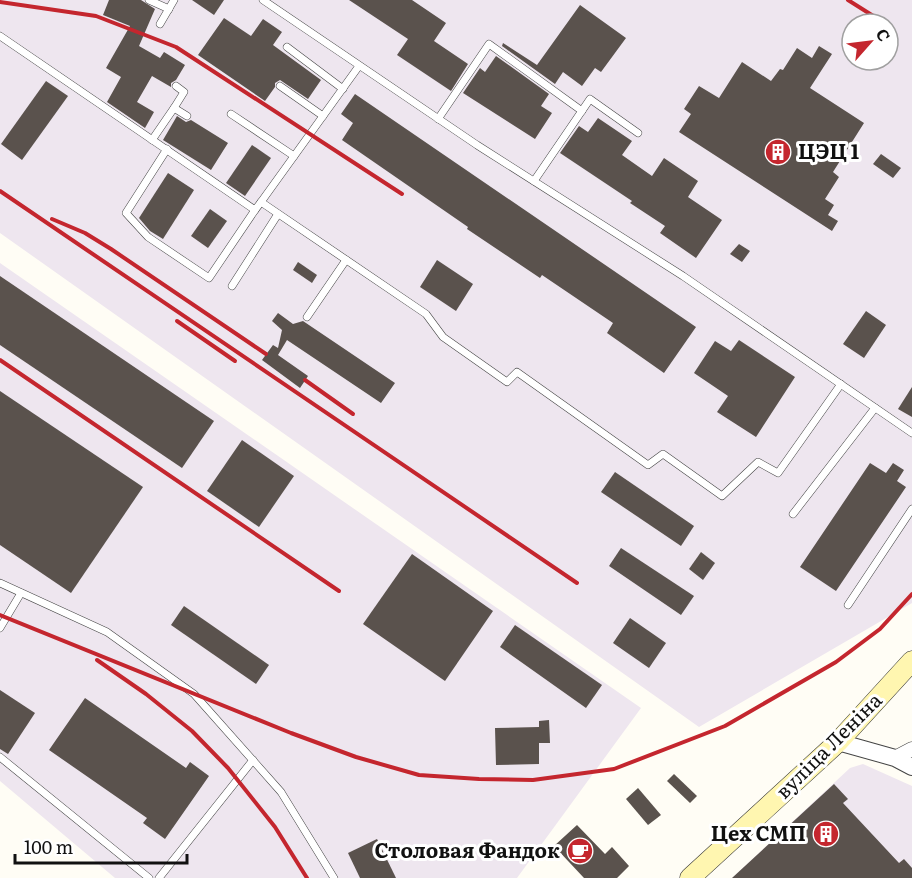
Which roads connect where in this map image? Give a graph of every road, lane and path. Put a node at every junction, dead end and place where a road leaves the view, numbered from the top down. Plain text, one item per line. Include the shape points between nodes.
1 (149, 0) edge
2 (174, 0) edge
3 (262, 0) edge
4 (169, 9) junction
5 (160, 24) dead end
6 (0, 36) edge
7 (287, 47) dead end
8 (359, 66) junction
9 (176, 86) dead end
10 (280, 86) dead end
11 (343, 89) junction
12 (174, 108) junction
13 (582, 111) junction
14 (231, 114) dead end
15 (187, 116) dead end
16 (323, 116) junction
17 (438, 119) junction
18 (638, 133) dead end
19 (152, 140) junction
20 (166, 149) junction
21 (294, 156) junction
22 (534, 181) junction
23 (261, 202) junction
24 (255, 210) junction
25 (278, 214) junction
26 (346, 260) junction
27 (232, 286) dead end
28 (307, 317) dead end
29 (841, 384) junction
30 (875, 408) junction
31 (912, 433) edge
32 (912, 509) edge
33 (793, 514) dead end
34 (0, 583) edge
35 (21, 593) junction
36 (848, 605) dead end
37 (0, 628) edge
38 (912, 661) edge
39 (838, 742) junction
40 (912, 749) edge
41 (0, 757) edge
42 (895, 758) junction
43 (253, 760) junction
44 (912, 767) edge
45 (149, 878) edge
46 (159, 878) edge
47 (334, 878) edge
48 (690, 878) edge

1 - 4 lane
2 - 4 lane
3 - 8 lane
4 - 5 lane
6 - 19 lane
7 - 11 lane
8 - 11 lane
8 - 17 lane
9 - 12 lane via 184,92
10 - 16 lane
11 - 16 lane
12 - 15 lane
12 - 19 lane
13 - 17 lane via 489,44
13 - 18 lane via 590,99
13 - 22 lane
14 - 21 lane
16 - 21 lane
17 - 22 lane
19 - 20 lane
20 - 24 lane
20 - 24 lane via 126,213 148,237 209,278
21 - 23 lane
22 - 29 lane
23 - 24 lane
23 - 25 lane
25 - 26 lane
25 - 27 lane
26 - 28 lane
26 - 29 lane via 426,314 443,337 507,382 517,372 648,465 663,454 722,496 758,462 778,473
29 - 30 lane
30 - 31 lane
30 - 33 lane
32 - 36 lane
34 - 35 lane
35 - 37 lane
35 - 43 lane via 107,632 194,694
38 - 39 main road, вуліца Леніна
39 - 42 street
39 - 48 main road, вуліца Леніна
40 - 42 street
41 - 45 lane
42 - 44 street
43 - 46 lane
43 - 47 lane via 281,792

